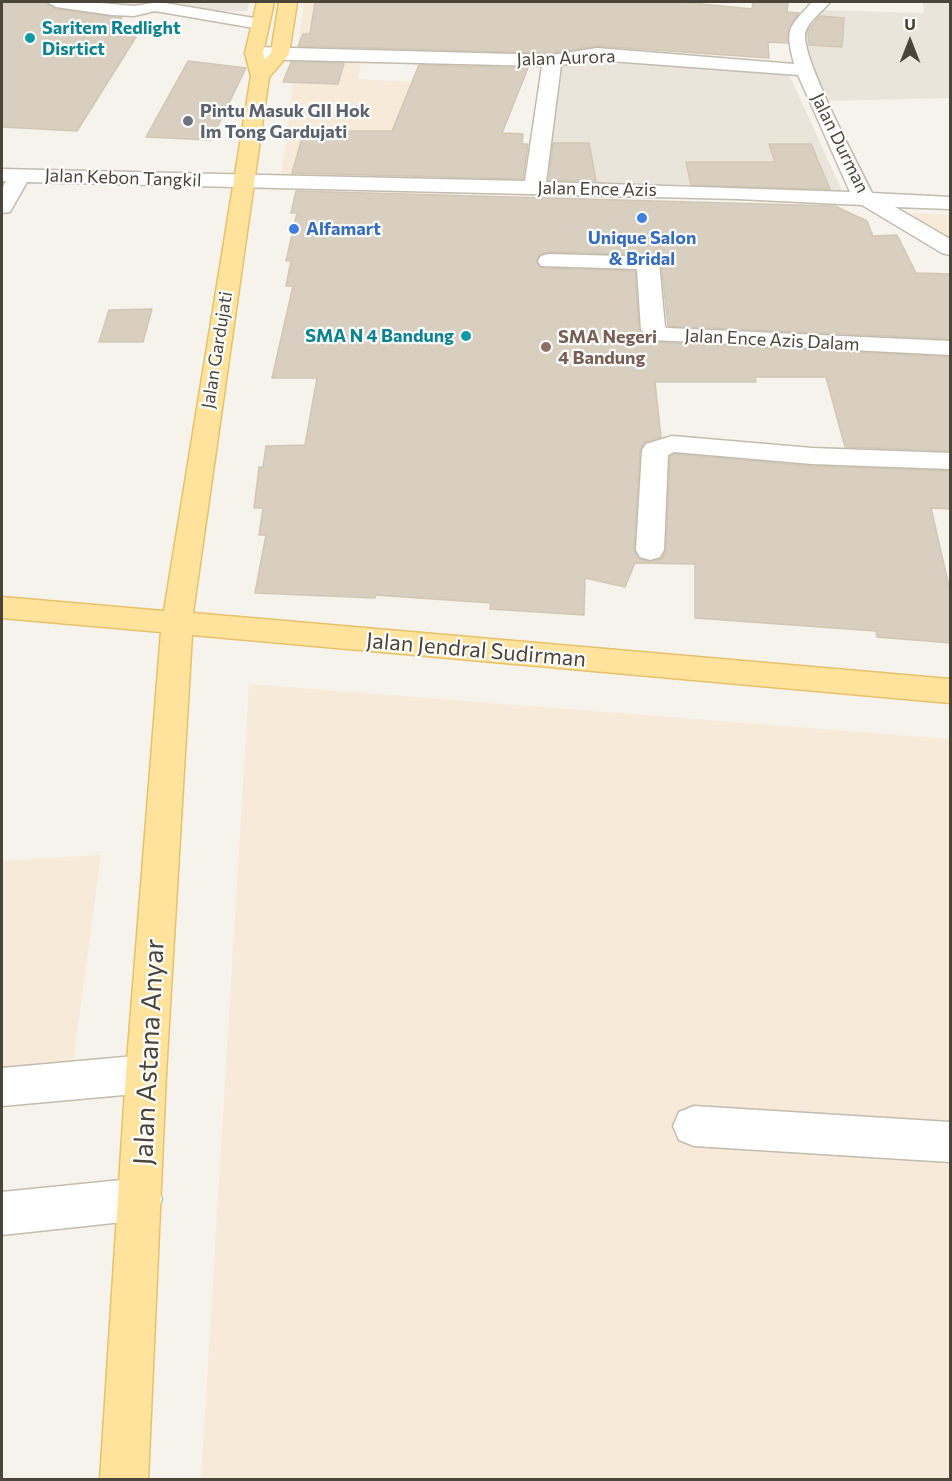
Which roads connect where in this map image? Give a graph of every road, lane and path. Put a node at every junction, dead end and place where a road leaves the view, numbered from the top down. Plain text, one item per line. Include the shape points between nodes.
1 (56, 2) edge
2 (265, 2) edge
3 (288, 2) edge
4 (821, 2) edge
5 (260, 24) junction
6 (254, 53) junction
7 (280, 54) junction
8 (552, 61) junction
9 (805, 70) junction
10 (260, 76) junction
11 (11, 175) edge
12 (244, 181) junction
13 (535, 188) junction
14 (863, 197) junction
15 (951, 203) edge
16 (2, 207) edge
17 (951, 248) edge
18 (549, 261) dead end
19 (951, 348) edge
20 (951, 461) edge
21 (650, 550) dead end
22 (2, 606) edge
23 (177, 624) junction
24 (951, 691) edge
25 (146, 1074) junction
26 (2, 1088) edge
27 (694, 1126) dead end
28 (951, 1142) edge
29 (141, 1199) junction
30 (2, 1214) edge
31 (124, 1479) edge

1 - 5 street via 134,11 155,6
2 - 5 main road, Jalan Gardujati
3 - 7 main road
4 - 9 street, Jalan Durman via 796,31
5 - 6 main road, Jalan Gardujati
6 - 7 street, Jalan Aurora
6 - 10 main road, Jalan Gardujati
7 - 8 street, Jalan Aurora
7 - 10 main road
8 - 9 street, Jalan Aurora via 597,54
8 - 13 street
9 - 14 street, Jalan Durman
10 - 12 main road, Jalan Gardujati
11 - 12 street, Jalan Kebon Tangkil
11 - 16 street
12 - 13 street, Jalan Ence Azis
12 - 23 main road, Jalan Gardujati
13 - 14 street, Jalan Ence Azis
14 - 15 street, Jalan Ence Azis
14 - 17 street, Jalan Durman
18 - 19 street, Jalan Ence Azis Dalam via 648,262 653,330 662,335
20 - 21 street via 812,456 672,444 655,450
22 - 23 main road, Jalan Jendral Sudirman
23 - 24 main road, Jalan Jendral Sudirman
23 - 25 main road, Jalan Astana Anyar
25 - 26 street
25 - 29 main road, Jalan Astana Anyar
27 - 28 street
29 - 30 street
29 - 31 main road, Jalan Astana Anyar

